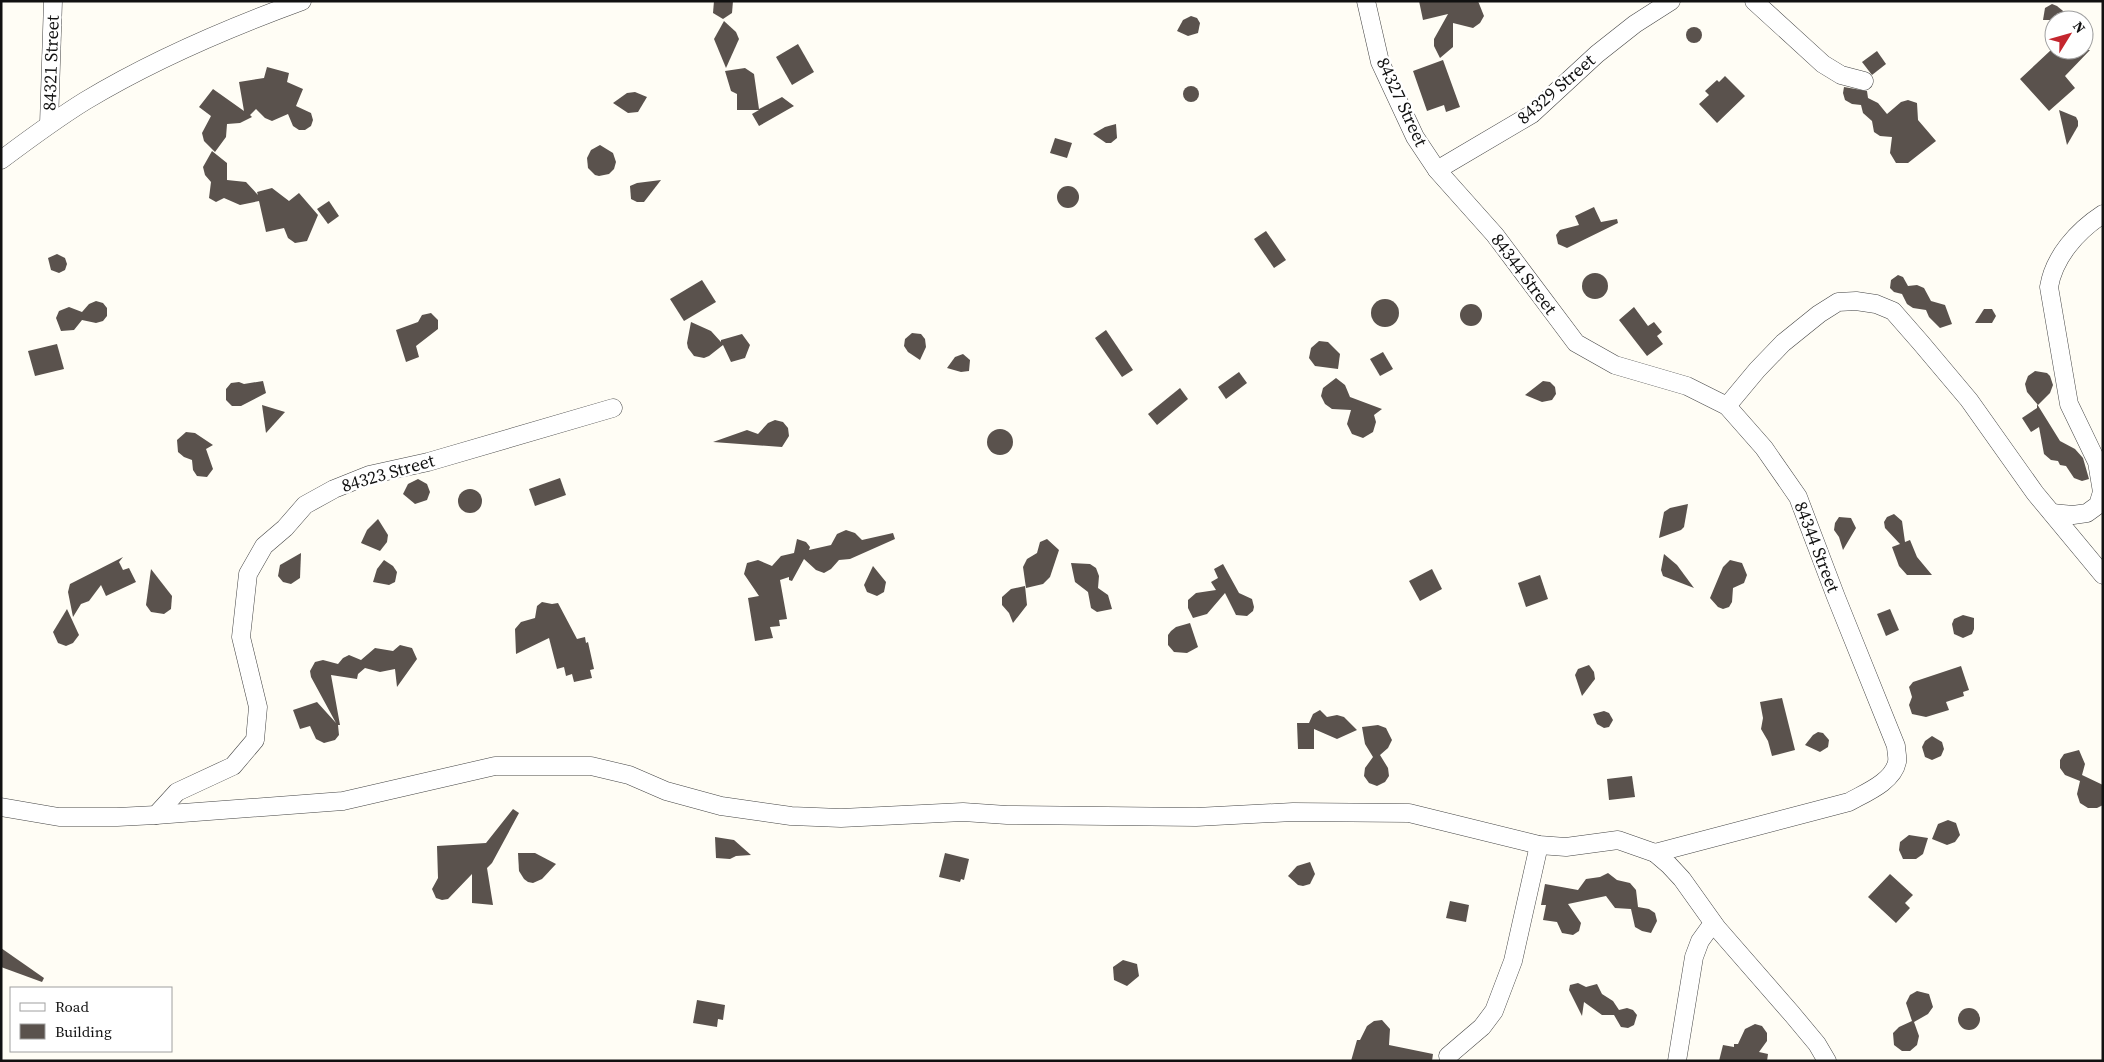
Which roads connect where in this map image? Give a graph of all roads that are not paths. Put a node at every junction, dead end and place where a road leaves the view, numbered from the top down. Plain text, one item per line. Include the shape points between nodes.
1 (53, 1) edge
2 (302, 1) edge
3 (1366, 1) edge
4 (1671, 1) edge
5 (1754, 1) edge
6 (1864, 81) dead end
7 (48, 124) junction
8 (1, 160) edge
9 (1437, 170) junction
10 (2103, 214) edge
11 (1727, 406) junction
12 (613, 408) dead end
13 (2052, 513) junction
14 (2103, 575) edge
15 (1, 807) edge
16 (156, 815) junction
17 (1539, 845) junction
18 (1655, 853) junction
19 (1713, 923) junction
20 (1448, 1056) dead end
21 (1678, 1061) edge
22 (1827, 1061) edge

1 - 7 street, 84321 Street
2 - 7 street via 143,69
3 - 9 street, 84327 Street via 1380,62 1415,137
4 - 9 street, 84329 Street via 1597,54 1532,114
5 - 6 street via 1822,64
7 - 8 street
9 - 11 street, 84344 Street via 1495,235 1576,344 1615,365 1687,386
10 - 13 street via 2060,256 2049,287 2068,404 2097,462 2102,492 2098,505 2087,512 2073,515
11 - 13 street via 1757,370 1819,314 1838,302 1876,304 1893,311 1922,343 1969,400
11 - 18 street, 84344 Street via 1764,448 1798,497 1896,746 1897,762 1891,774 1849,802
12 - 16 street, 84323 Street via 428,462 369,475 305,505 264,546 248,574 241,637 258,707 255,740 233,766 177,792
13 - 14 street
15 - 16 street via 59,817
16 - 17 street via 344,801 495,766 591,766 629,775 666,791 721,806 791,816 841,818 963,812 1196,817 1293,812 1409,813
17 - 18 street via 1566,847 1618,840
17 - 20 street via 1514,961 1494,1011 1482,1027
18 - 19 street via 1682,879
19 - 21 street via 1700,941 1694,957
19 - 22 street via 1817,1044

